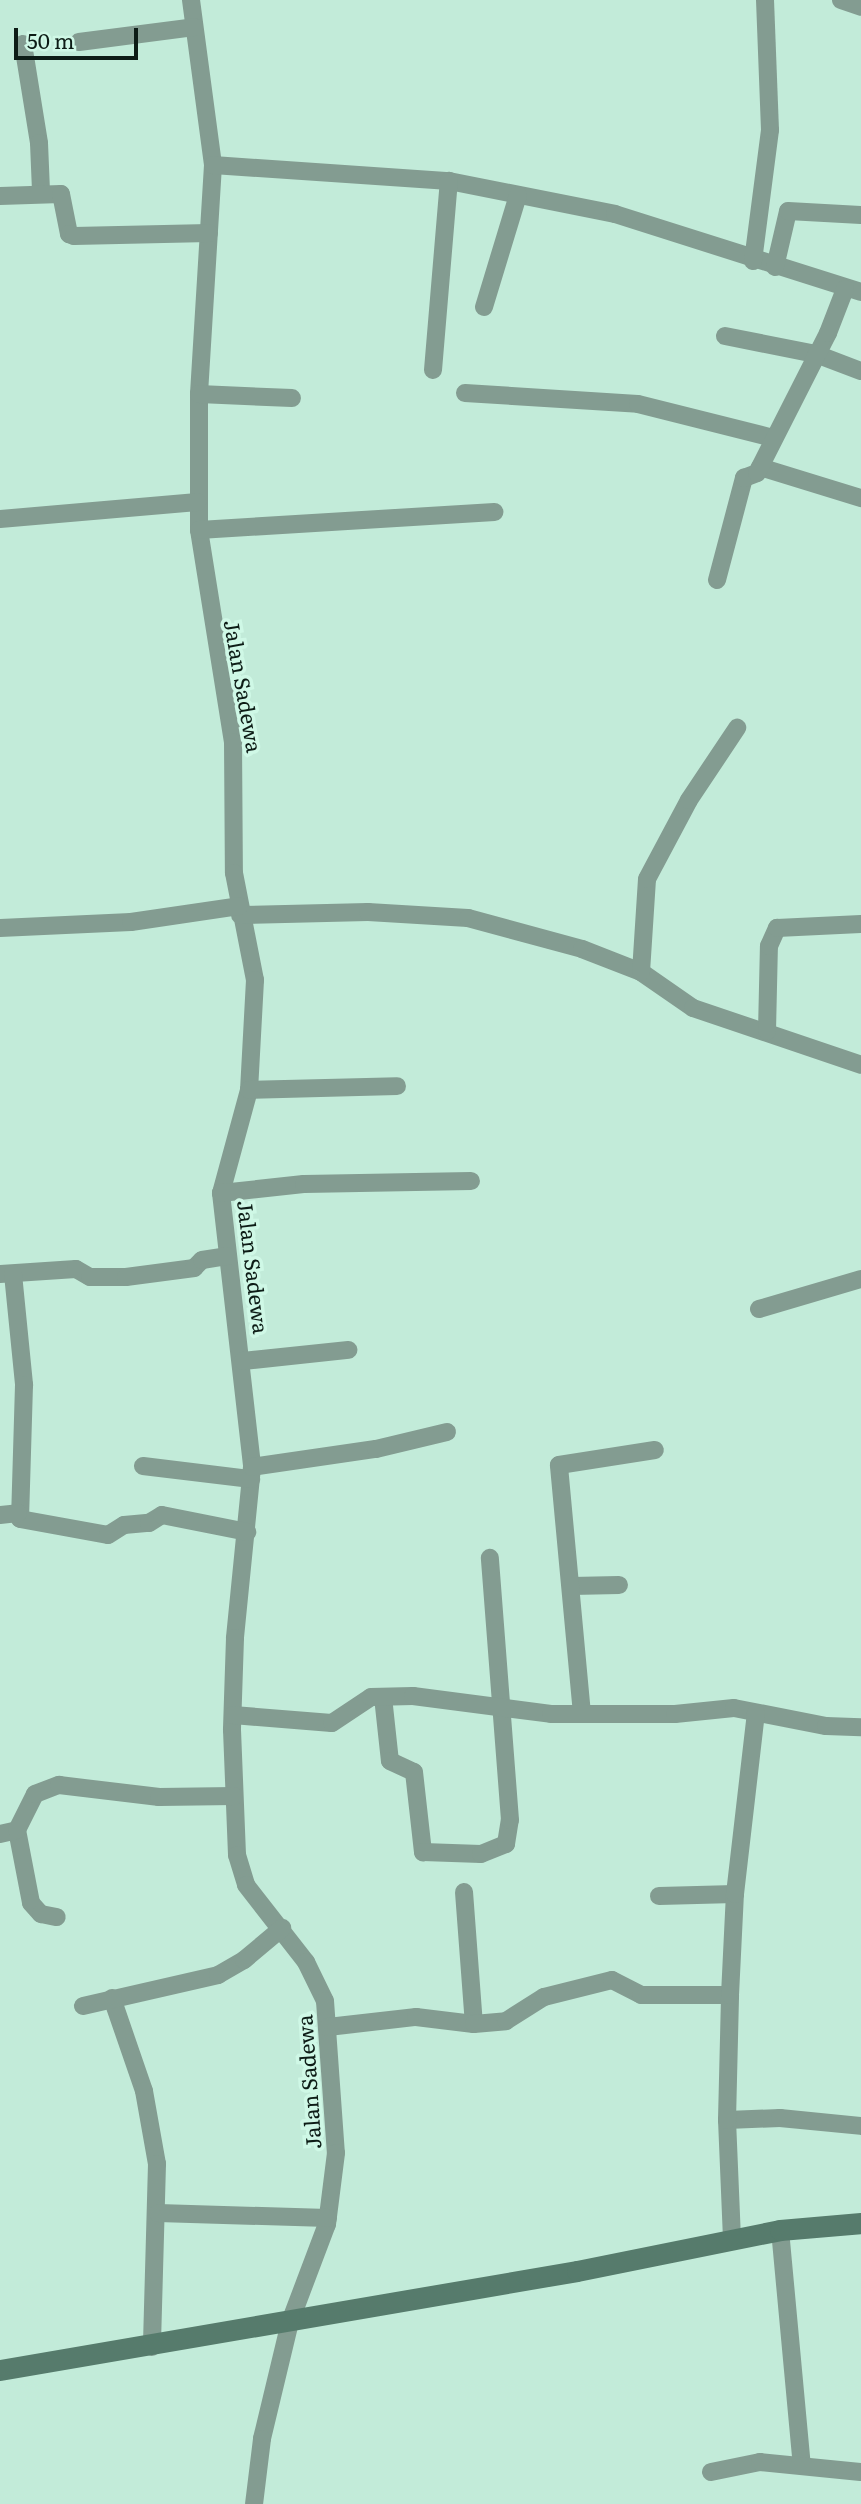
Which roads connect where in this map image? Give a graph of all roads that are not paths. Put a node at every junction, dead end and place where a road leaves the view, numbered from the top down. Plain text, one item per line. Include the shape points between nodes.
1 (191, 0) edge
2 (765, 0) edge
3 (841, 0) edge
4 (861, 7) edge
5 (194, 27) junction
6 (79, 42) dead end
7 (23, 44) dead end
8 (213, 165) junction
9 (449, 181) junction
10 (41, 191) junction
11 (518, 195) junction
12 (0, 196) edge
13 (861, 215) edge
14 (209, 233) junction
15 (753, 261) junction
16 (775, 267) junction
17 (853, 290) edge
18 (484, 307) dead end
19 (725, 336) dead end
20 (816, 354) junction
21 (433, 370) dead end
22 (861, 371) edge
23 (465, 393) dead end
24 (199, 394) junction
25 (292, 398) dead end
26 (773, 438) junction
27 (760, 467) junction
28 (861, 498) edge
29 (185, 503) junction
30 (494, 512) dead end
31 (0, 519) edge
32 (199, 530) junction
33 (717, 580) dead end
34 (737, 728) dead end
35 (231, 909) junction
36 (861, 924) edge
37 (0, 928) edge
38 (641, 972) junction
39 (766, 1031) junction
40 (861, 1065) edge
41 (397, 1086) dead end
42 (248, 1090) junction
43 (471, 1181) dead end
44 (221, 1193) junction
45 (221, 1257) junction
46 (6, 1274) edge
47 (861, 1279) edge
48 (759, 1309) dead end
49 (348, 1350) dead end
50 (243, 1361) junction
51 (447, 1432) dead end
52 (655, 1450) dead end
53 (143, 1466) dead end
54 (246, 1475) junction
55 (9, 1514) edge
56 (236, 1530) junction
57 (490, 1558) dead end
58 (620, 1585) dead end
59 (572, 1586) junction
60 (383, 1697) junction
61 (501, 1709) junction
62 (757, 1713) junction
63 (582, 1714) junction
64 (233, 1715) junction
65 (861, 1727) edge
66 (223, 1795) junction
67 (9, 1832) edge
68 (464, 1892) dead end
69 (734, 1894) junction
70 (659, 1896) dead end
71 (57, 1917) dead end
72 (271, 1937) junction
73 (730, 1994) junction
74 (112, 1998) junction
75 (83, 2006) dead end
76 (474, 2024) junction
77 (328, 2027) junction
78 (727, 2120) junction
79 (861, 2126) edge
80 (158, 2213) junction
81 (328, 2218) junction
82 (861, 2222) edge
83 (780, 2230) junction
84 (732, 2239) junction
85 (293, 2315) junction
86 (152, 2347) junction
87 (0, 2371) edge
88 (802, 2465) junction
89 (711, 2472) dead end
90 (861, 2472) edge
91 (254, 2504) edge

1 - 5 street, Jalan Sadewa
2 - 15 street via 770,130
3 - 4 street
5 - 6 street
5 - 8 street, Jalan Sadewa
7 - 10 street via 39,143
8 - 9 street
8 - 14 street, Jalan Sadewa
9 - 11 street
9 - 21 street
10 - 12 street
10 - 14 street via 63,195 67,228 74,236
11 - 15 street via 615,214
11 - 18 street
13 - 16 street via 788,211
14 - 24 street, Jalan Sadewa
15 - 16 street
16 - 17 street
17 - 20 street
19 - 20 street
20 - 22 street
20 - 26 street
23 - 26 street via 638,404
24 - 25 street
24 - 29 street, Jalan Sadewa
26 - 27 street
27 - 28 street via 811,487
27 - 33 street via 744,478
29 - 31 street
29 - 32 street, Jalan Sadewa
30 - 32 street
32 - 35 street, Jalan Sadewa via 233,742
34 - 38 street via 689,800 647,878
35 - 37 street via 131,922
35 - 38 street via 468,918 582,949
35 - 42 street, Jalan Sadewa via 255,980
36 - 39 street via 777,928 769,946
38 - 39 street via 682,1002
39 - 40 street
41 - 42 street
42 - 44 street, Jalan Sadewa
43 - 44 street via 304,1184
44 - 45 street, Jalan Sadewa
45 - 46 street via 194,1268 126,1277 90,1277 76,1269
45 - 50 street, Jalan Sadewa
46 - 55 street via 24,1408
47 - 48 street
49 - 50 street
50 - 54 street, Jalan Sadewa
51 - 54 street
52 - 59 street via 559,1465
53 - 54 street
54 - 56 street, Jalan Sadewa
55 - 56 street via 38,1526 108,1535 124,1525 150,1523 159,1516
56 - 64 street, Jalan Sadewa
57 - 61 street
58 - 59 street
59 - 63 street
60 - 61 street via 413,1696
60 - 61 street via 389,1758 414,1772 423,1852 432,1856 481,1854 506,1844 510,1820
60 - 64 street via 362,1700 332,1723
61 - 63 street
62 - 63 street via 715,1707 675,1714
62 - 65 street
62 - 69 street
64 - 66 street, Jalan Sadewa
66 - 67 street via 159,1797 59,1785 35,1794
66 - 72 street, Jalan Sadewa via 241,1871
67 - 71 street via 31,1903 41,1914
68 - 76 street
69 - 70 street
69 - 73 street
72 - 74 street via 218,1975
72 - 77 street, Jalan Sadewa via 318,1985
73 - 76 street via 641,1995 612,1980 544,1997 506,2021
73 - 78 street
74 - 75 street
74 - 80 street via 144,2091 156,2164
76 - 77 street via 416,2017
77 - 81 street, Jalan Sadewa via 336,2153
78 - 79 street via 780,2118
78 - 84 street
80 - 81 street
80 - 86 street
81 - 85 street, Jalan Sadewa
82 - 83 main road
83 - 84 main road
83 - 88 street
84 - 85 main road
85 - 86 main road
85 - 91 street, Jalan Sadewa via 262,2439
86 - 87 main road
88 - 89 street via 760,2462
88 - 90 street

